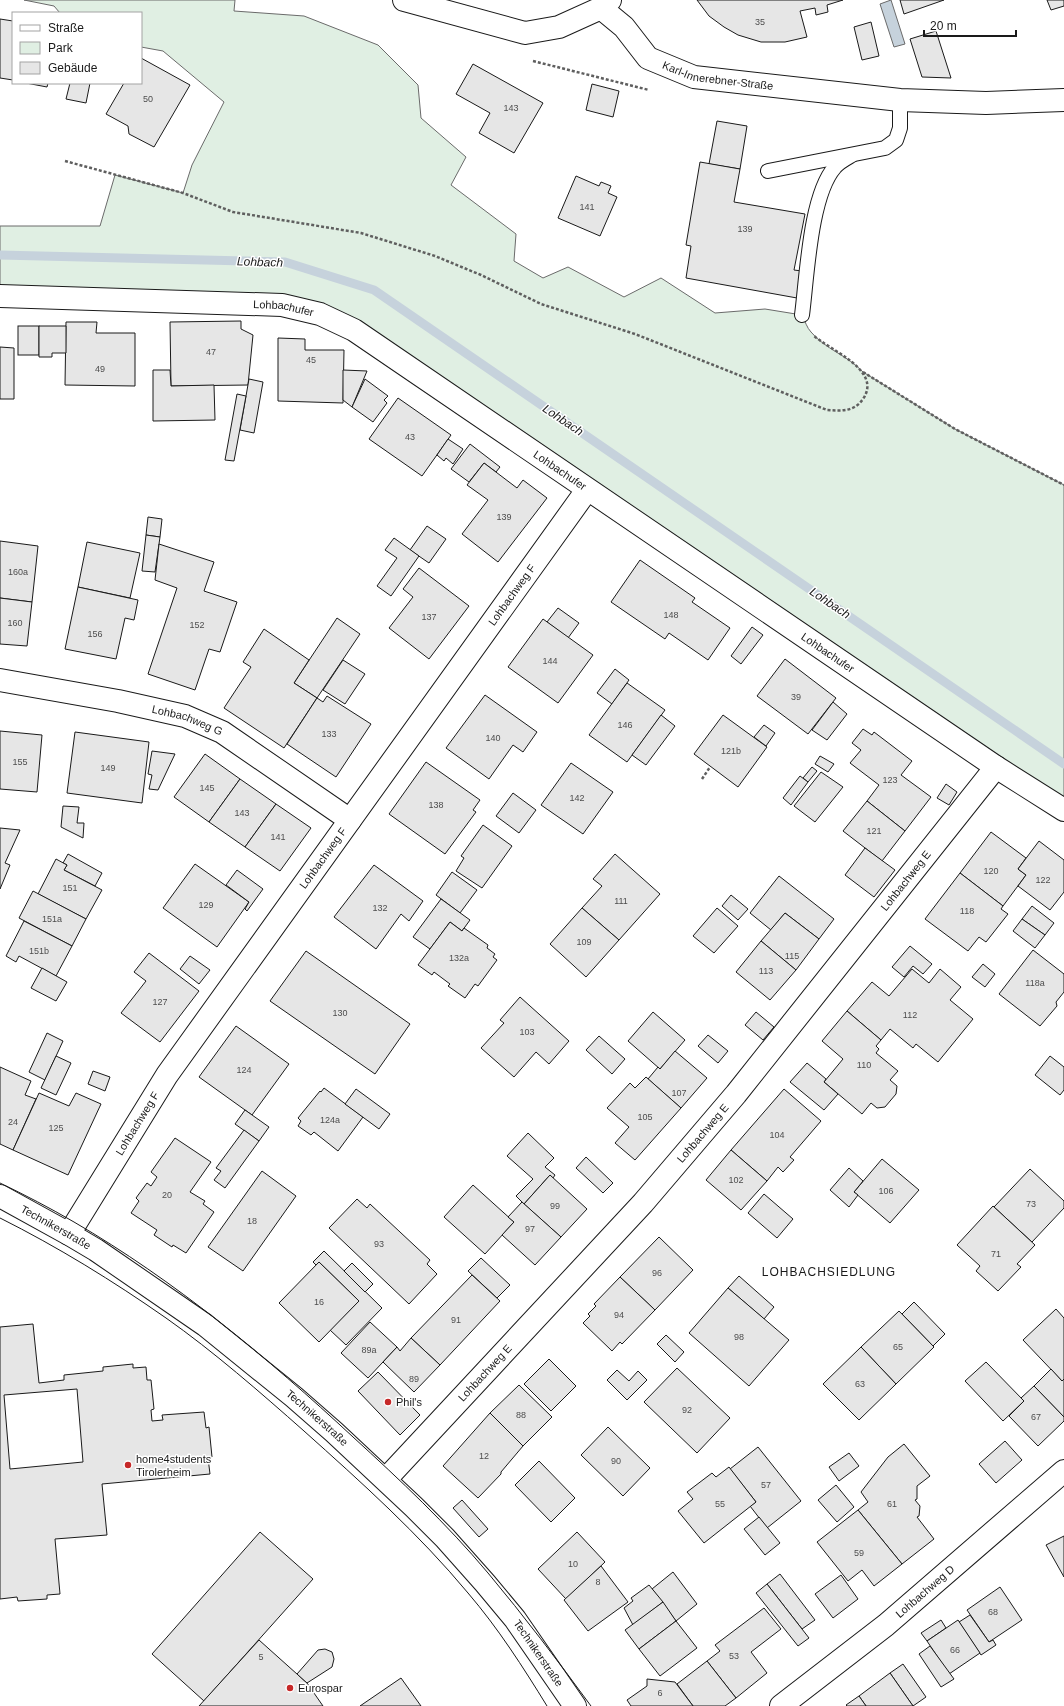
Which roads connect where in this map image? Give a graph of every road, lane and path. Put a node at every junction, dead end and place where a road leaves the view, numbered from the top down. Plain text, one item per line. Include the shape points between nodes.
1 (404, 0) edge
2 (605, 4) edge
3 (900, 100) junction
4 (1064, 100) edge
5 (852, 155) junction
6 (65, 161) dead end
7 (768, 172) dead end
8 (0, 296) edge
9 (802, 316) joint
10 (863, 372) junction
11 (1064, 485) edge
12 (587, 490) junction
13 (0, 680) edge
14 (710, 767) dead end
15 (996, 767) junction
16 (702, 779) dead end
17 (1064, 810) edge
18 (350, 820) junction
19 (0, 1196) edge
20 (70, 1234) junction
21 (1064, 1472) edge
22 (386, 1479) junction
23 (575, 1706) edge
24 (781, 1706) edge

1 - 2 street, Karl-Innerebner-Straße via 525,33 559,28
2 - 3 street, Karl-Innerebner-Straße via 648,58 694,77
3 - 4 street, Karl-Innerebner-Straße via 986,103
3 - 5 lane via 900,128 896,140 884,148
5 - 7 lane
5 - 9 lane via 835,167 822,188 815,214
6 - 10 path via 183,193 233,212 361,233 435,256 541,304 635,334 827,410 844,411 856,408 864,398 867,387
8 - 12 street, Lohbachufer via 282,305 320,314 354,330
9 - 10 path via 810,331 821,342 853,362
10 - 11 path via 955,430
12 - 15 street, Lohbachufer
12 - 18 street, Lohbachweg F
13 - 18 street, Lohbachweg G via 185,716 222,732
14 - 16 path
15 - 17 street, Lohbachufer
15 - 22 street, Lohbachweg E via 736,1094 643,1204
18 - 20 street, Lohbachweg F via 167,1075
19 - 20 street, Technikerstraße
20 - 22 street, Technikerstraße via 123,1268 236,1349
21 - 24 street, Lohbachweg D via 886,1625
22 - 23 street, Technikerstraße via 445,1538 515,1619

